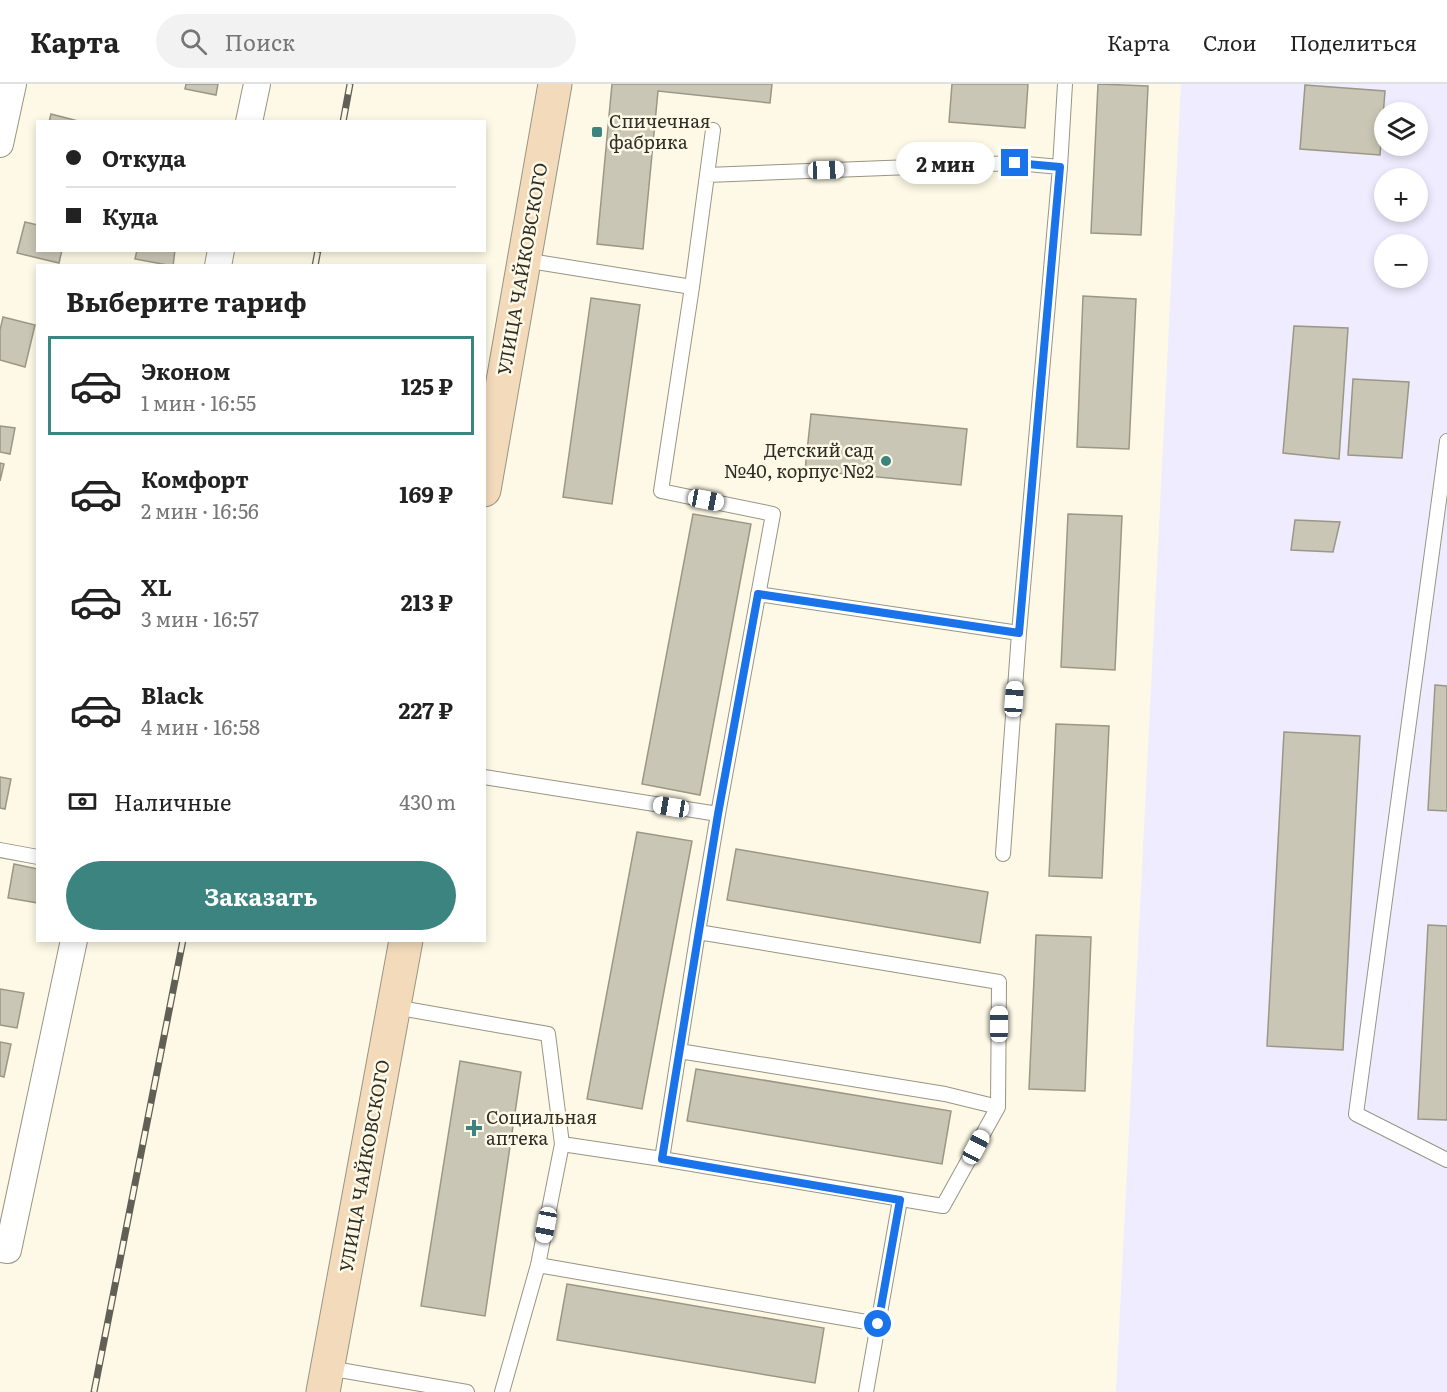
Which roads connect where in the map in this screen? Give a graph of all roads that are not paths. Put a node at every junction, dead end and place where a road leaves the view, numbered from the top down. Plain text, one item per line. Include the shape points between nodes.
1 (13, 84) edge
2 (257, 84) edge
3 (555, 84) edge
4 (1065, 84) edge
5 (249, 120) edge
6 (713, 130) dead end
7 (0, 144) edge
8 (1060, 167) junction
9 (707, 175) junction
10 (524, 260) junction
11 (692, 287) junction
12 (1447, 441) edge
13 (486, 478) edge
14 (758, 594) junction
15 (1019, 633) junction
16 (486, 777) edge
17 (718, 814) junction
18 (0, 850) edge
19 (1003, 854) dead end
20 (36, 858) edge
21 (698, 932) junction
22 (74, 942) edge
23 (406, 942) edge
24 (394, 1007) junction
25 (680, 1051) junction
26 (998, 1107) junction
27 (562, 1144) junction
28 (662, 1159) junction
29 (1447, 1160) edge
30 (900, 1200) junction
31 (4, 1250) edge
32 (538, 1265) junction
33 (878, 1324) junction
34 (325, 1380) edge
35 (467, 1392) edge
36 (502, 1392) edge
37 (866, 1392) edge

1 - 7 street
2 - 5 street
3 - 10 street, УЛИЦА ЧАЙКОВСКОГО
4 - 8 lane
6 - 9 lane
8 - 9 lane via 1015,163
8 - 15 lane
9 - 11 lane
10 - 11 lane
10 - 13 street, УЛИЦА ЧАЙКОВСКОГО
11 - 14 lane via 661,491 773,514
12 - 29 lane via 1356,1114
14 - 15 lane
14 - 17 lane
15 - 19 lane
16 - 17 lane
17 - 21 lane
18 - 20 lane
21 - 25 lane
21 - 26 lane via 999,982
22 - 31 street
23 - 24 street, УЛИЦА ЧАЙКОВСКОГО
24 - 27 lane via 548,1034
24 - 34 street, УЛИЦА ЧАЙКОВСКОГО
25 - 26 lane via 945,1094
25 - 28 lane
26 - 30 lane via 943,1206
27 - 28 lane
27 - 32 lane
28 - 30 lane
30 - 33 lane
32 - 33 lane
32 - 36 lane
33 - 37 lane
34 - 35 lane

